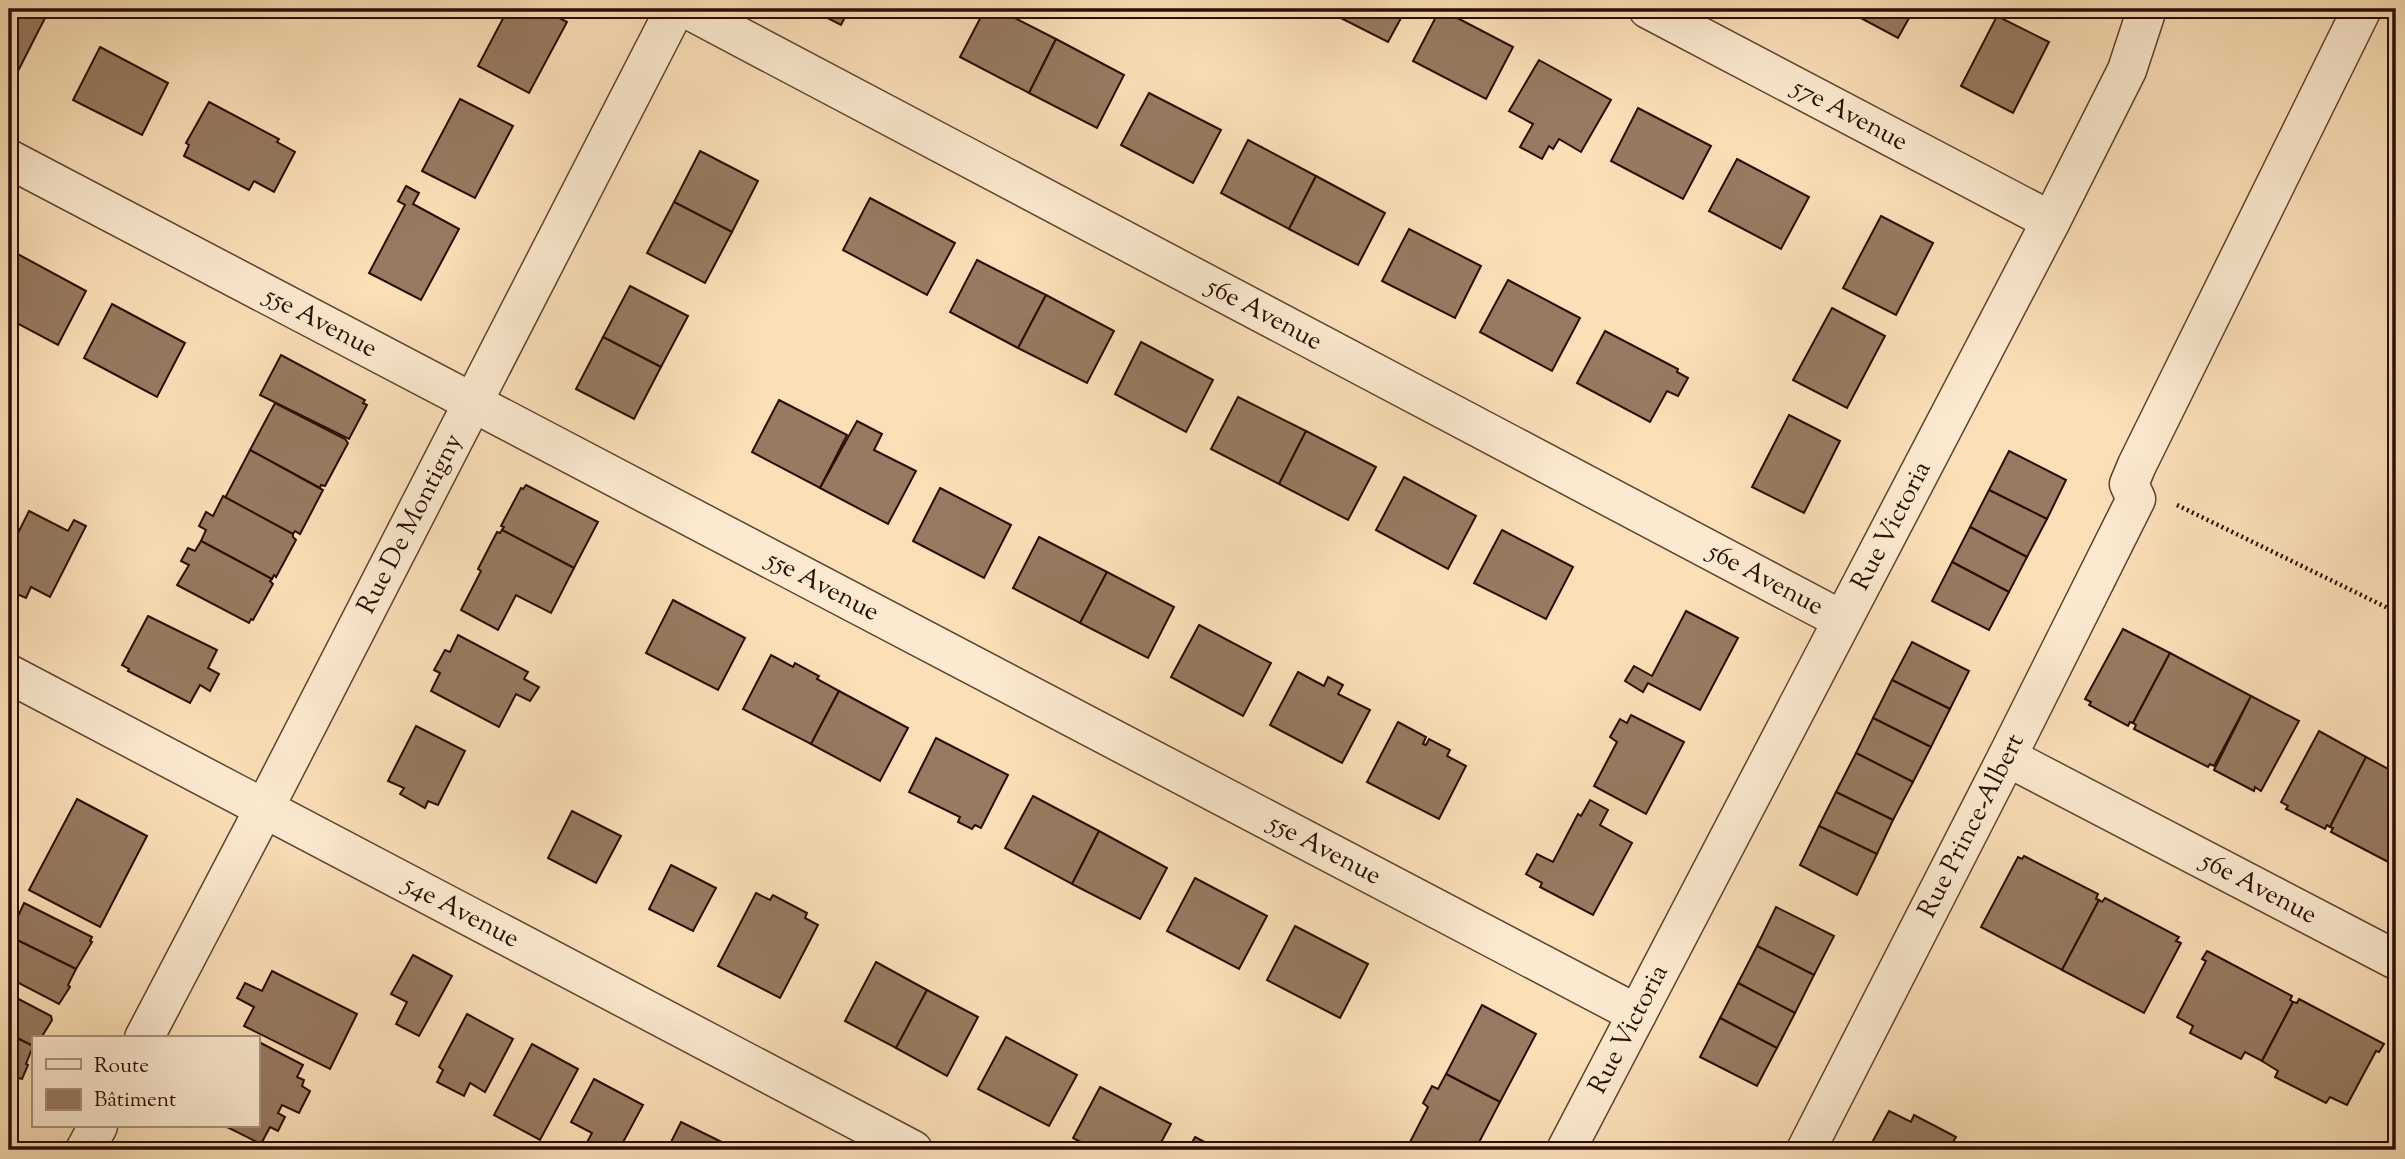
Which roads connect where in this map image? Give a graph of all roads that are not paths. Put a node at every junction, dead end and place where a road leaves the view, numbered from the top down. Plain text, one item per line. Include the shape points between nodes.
1 (675, 9) edge
2 (687, 9) edge
3 (1648, 9) edge
4 (2147, 9) edge
5 (2362, 9) edge
6 (9, 159) edge
7 (2051, 221) junction
8 (473, 404) junction
9 (1842, 620) junction
10 (9, 674) edge
11 (2007, 757) junction
12 (265, 807) junction
13 (2396, 960) edge
14 (1637, 1014) junction
15 (145, 1036) edge
16 (97, 1128) edge
17 (85, 1150) edge
18 (913, 1150) edge
19 (1566, 1150) edge
20 (1806, 1150) edge

1 - 8 street, Rue De Montigny
2 - 9 street, 56e Avenue
3 - 7 street, 57e Avenue
4 - 7 street, Rue Victoria via 2127,70
5 - 11 street, Rue Prince-Albert via 2137,465 2129,484 2136,499
6 - 8 street, 55e Avenue
7 - 9 street, Rue Victoria
8 - 12 street, Rue De Montigny
8 - 14 street, 55e Avenue
9 - 14 street, Rue Victoria
10 - 12 street, 54e Avenue
11 - 13 street, 56e Avenue
11 - 20 street, Rue Prince-Albert
12 - 15 street, Rue De Montigny
12 - 18 street, 54e Avenue
14 - 19 street, Rue Victoria
16 - 17 street

